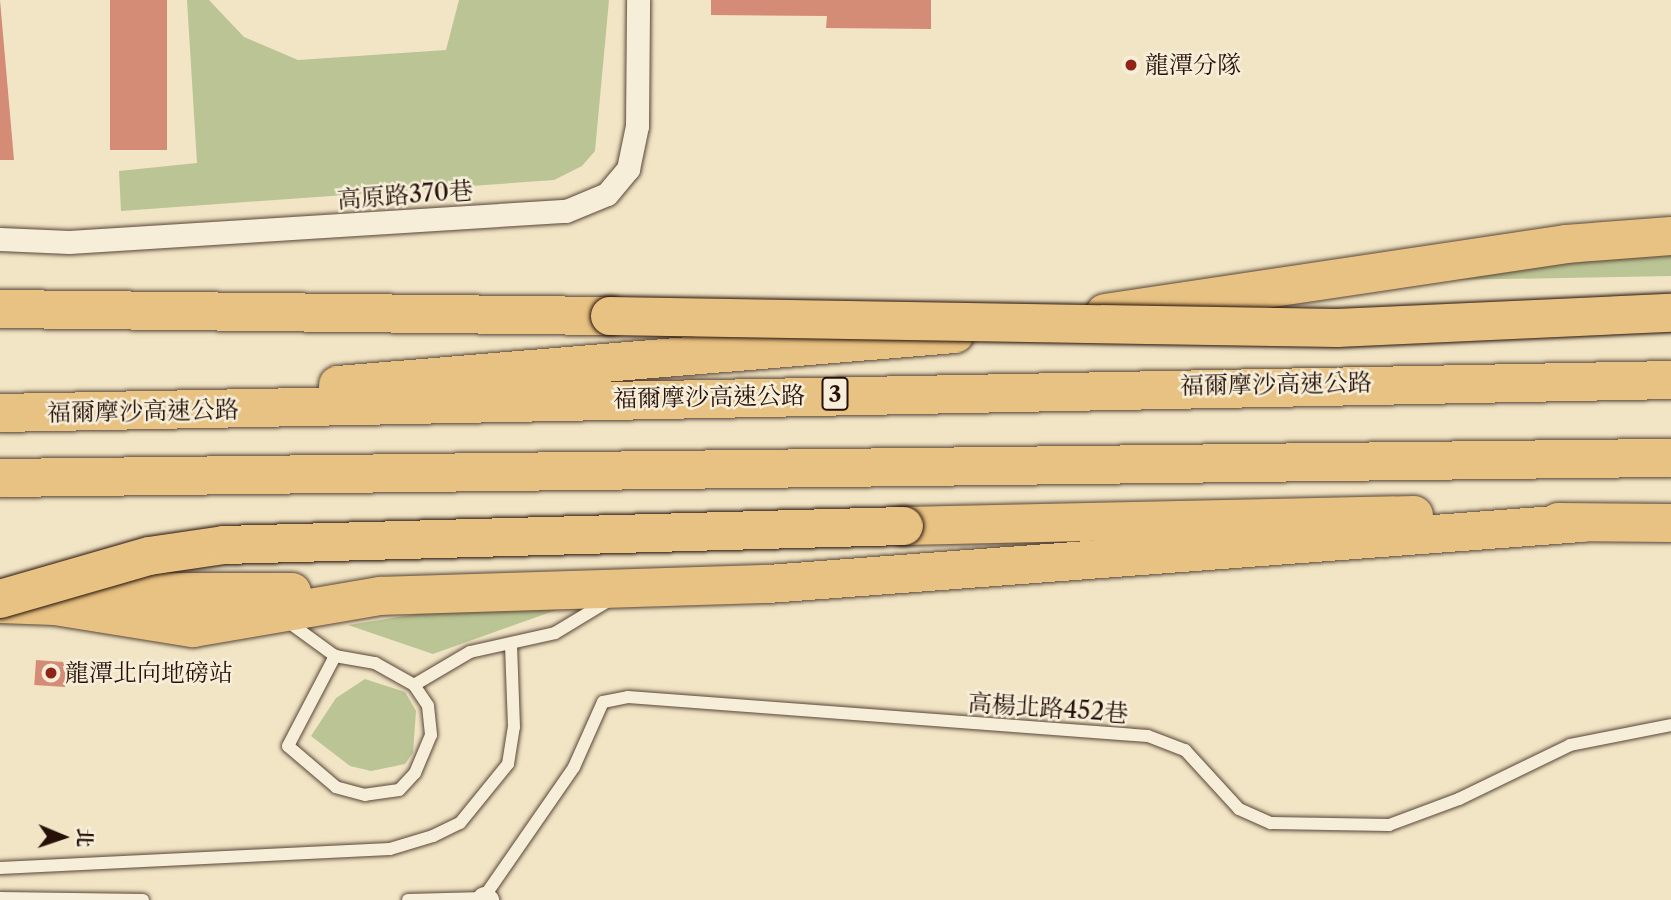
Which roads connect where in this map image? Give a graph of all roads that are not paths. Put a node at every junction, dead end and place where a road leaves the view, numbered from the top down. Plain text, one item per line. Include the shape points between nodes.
1 (638, 0) edge
2 (1671, 236) edge
3 (0, 239) edge
4 (0, 309) edge
5 (1671, 313) edge
6 (1671, 380) edge
7 (219, 410) junction
8 (0, 413) edge
9 (1671, 458) edge
10 (0, 478) edge
11 (1582, 523) junction
12 (1671, 523) edge
13 (625, 588) junction
14 (436, 594) junction
15 (0, 597) edge
16 (0, 604) edge
17 (281, 616) junction
18 (511, 646) junction
19 (335, 656) junction
20 (414, 685) junction
21 (1671, 725) edge
22 (0, 868) edge
23 (0, 898) edge
24 (484, 899) edge
25 (143, 900) edge
26 (408, 900) edge

1 - 3 street, 高原路370巷 via 637,127 628,169 607,194 566,211 69,242
2 - 7 highway via 1566,244 965,332 368,380
4 - 5 highway, bridge via 1337,328
6 - 7 highway, 福爾摩沙高速公路 / 3 via 1368,382
7 - 8 highway, 福爾摩沙高速公路 / 3
9 - 10 highway
11 - 12 highway
11 - 13 highway via 768,584
11 - 15 highway, bridge via 1391,514 224,545 149,556
13 - 14 highway
13 - 18 lane via 593,614
14 - 15 highway via 359,584 265,595
14 - 17 highway via 381,596
16 - 17 highway via 55,606 193,628
17 - 19 lane
18 - 20 lane via 470,652
18 - 22 lane via 514,727 508,764 460,823 433,836 390,849
19 - 20 lane via 375,663
19 - 20 lane via 288,746 336,788 365,795 399,790 415,773 431,735 428,706
21 - 24 lane, 高楊北路452巷 via 1570,745 1401,822 1271,823 1239,809 1185,750 1148,736 628,696 603,702 574,767
23 - 25 lane
24 - 26 lane

